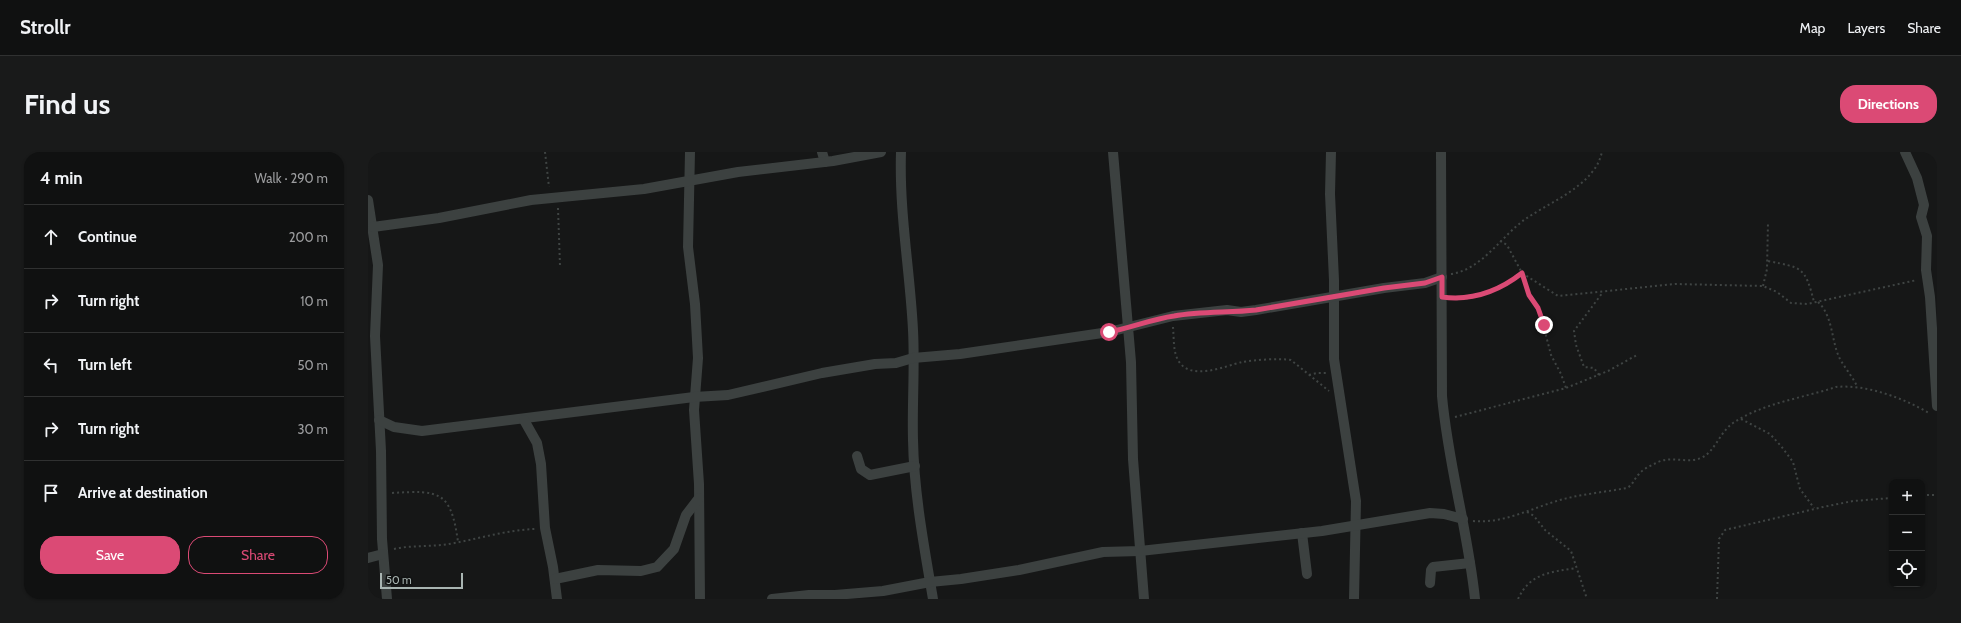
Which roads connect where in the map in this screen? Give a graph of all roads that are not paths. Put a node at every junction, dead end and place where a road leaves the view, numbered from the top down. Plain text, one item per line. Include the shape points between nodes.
1 (690, 152) edge
2 (822, 152) edge
3 (881, 152) edge
4 (901, 152) edge
5 (1113, 152) edge
6 (1331, 152) edge
7 (1441, 152) edge
8 (1905, 152) edge
9 (825, 162) junction
10 (690, 180) junction
11 (368, 200) edge
12 (373, 227) junction
13 (1442, 275) junction
14 (1932, 277) edge
15 (1334, 297) junction
16 (1127, 328) junction
17 (913, 358) junction
18 (373, 387) edge
19 (694, 397) junction
20 (1934, 410) edge
21 (379, 420) junction
22 (524, 420) junction
23 (857, 456) dead end
24 (915, 466) junction
25 (699, 498) junction
26 (1463, 518) junction
27 (1356, 526) junction
28 (1302, 533) junction
29 (1140, 551) junction
30 (383, 553) junction
31 (368, 558) edge
32 (1470, 563) junction
33 (1307, 574) dead end
34 (555, 579) junction
35 (930, 582) junction
36 (1430, 583) dead end
37 (388, 599) edge
38 (557, 599) edge
39 (700, 599) edge
40 (772, 599) edge
41 (933, 599) edge
42 (1144, 599) edge
43 (1354, 599) edge
44 (1474, 599) edge

1 - 10 street
2 - 9 street
3 - 9 street
4 - 17 street
5 - 16 street
6 - 15 street
7 - 13 street
8 - 14 street via 1917,178 1924,205 1921,217 1927,236 1925,254
9 - 10 street
10 - 12 street via 644,189 501,205 439,218
10 - 19 street via 688,258 695,304 698,358
11 - 12 street
12 - 18 street via 378,266
13 - 15 street via 1425,283
13 - 26 street via 1444,420
14 - 20 street
15 - 16 street via 1241,312 1227,310 1173,316
15 - 27 street via 1335,371 1354,483
16 - 17 street via 960,354
16 - 29 street via 1131,362
17 - 19 street via 896,363 822,373 728,395
17 - 24 street
18 - 21 street
19 - 22 street
19 - 25 street
21 - 22 street via 394,427 422,431
21 - 30 street
22 - 34 street via 537,443 541,464 545,528
23 - 24 street via 860,469 870,475
24 - 35 street
25 - 34 street via 686,515 674,549 657,567 641,572 598,570
25 - 39 street
26 - 27 street via 1430,513
26 - 32 street
27 - 28 street
27 - 43 street
28 - 29 street
28 - 33 street
29 - 35 street via 1103,552 1020,570
29 - 42 street
30 - 31 street
30 - 37 street
32 - 36 street via 1433,567
32 - 44 street
34 - 38 street
35 - 40 street via 883,591
35 - 41 street

